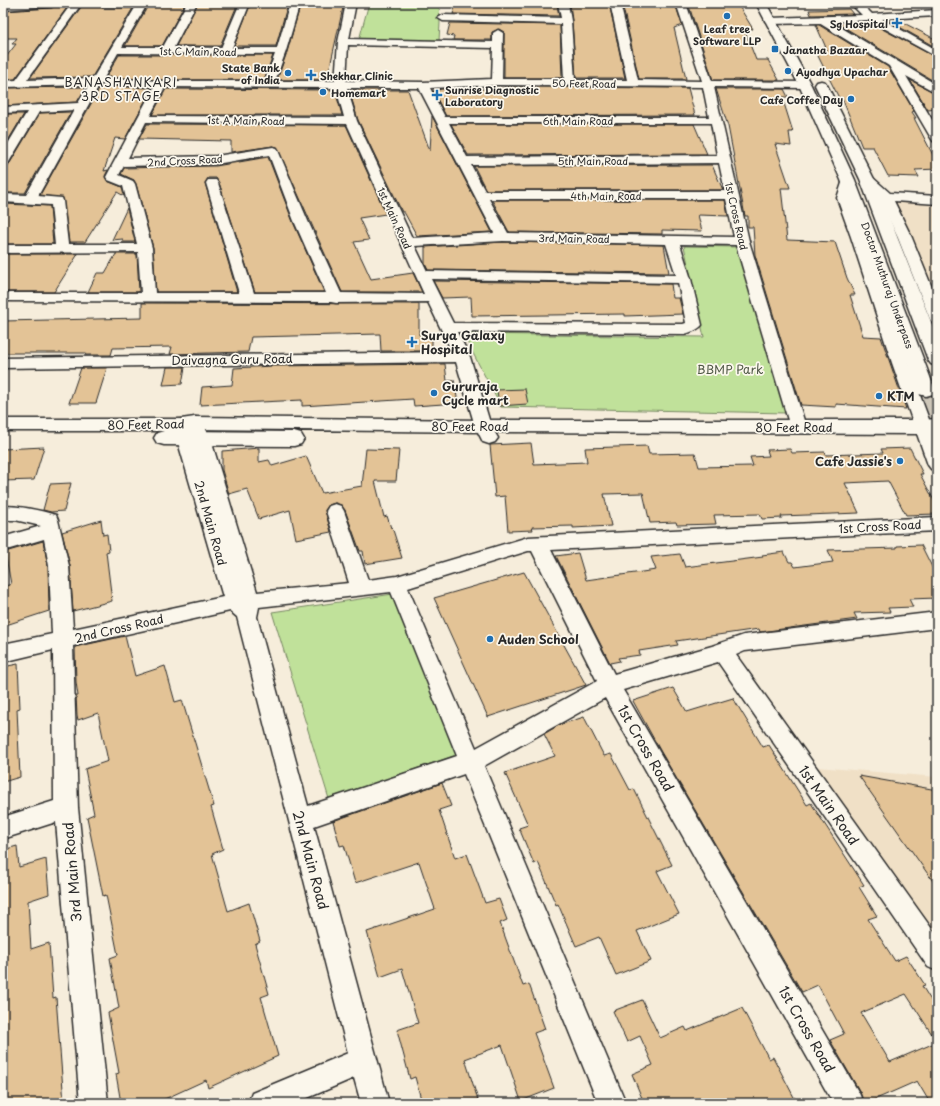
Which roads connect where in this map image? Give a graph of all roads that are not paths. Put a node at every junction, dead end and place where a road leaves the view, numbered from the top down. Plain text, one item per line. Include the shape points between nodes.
1 (52, 3) edge
2 (77, 3) edge
3 (144, 3) edge
4 (192, 3) edge
5 (245, 3) edge
6 (295, 3) edge
7 (351, 3) edge
8 (563, 3) edge
9 (615, 3) edge
10 (681, 3) edge
11 (761, 3) edge
12 (855, 3) edge
13 (6, 7) edge
14 (778, 9) dead end
15 (937, 13) edge
16 (869, 16) junction
17 (497, 19) junction
18 (821, 20) junction
19 (566, 21) junction
20 (770, 21) junction
21 (785, 21) junction
22 (792, 34) dead end
23 (342, 42) junction
24 (443, 44) junction
25 (498, 45) junction
26 (115, 50) junction
27 (167, 50) junction
28 (225, 51) junction
29 (281, 51) junction
30 (937, 54) edge
31 (893, 64) junction
32 (813, 71) dead end
33 (937, 79) edge
34 (98, 81) junction
35 (497, 82) junction
36 (570, 82) junction
37 (924, 82) junction
38 (3, 84) edge
39 (19, 84) junction
40 (160, 84) junction
41 (269, 84) junction
42 (340, 84) junction
43 (423, 84) junction
44 (633, 84) junction
45 (708, 84) junction
46 (805, 85) junction
47 (937, 90) edge
48 (82, 106) junction
49 (35, 109) junction
50 (3, 110) edge
51 (142, 119) junction
52 (441, 120) junction
53 (715, 120) junction
54 (350, 121) junction
55 (936, 135) edge
56 (724, 159) junction
57 (462, 161) junction
58 (3, 162) edge
59 (120, 162) junction
60 (867, 179) junction
61 (848, 180) junction
62 (212, 183) dead end
63 (481, 194) junction
64 (732, 195) junction
65 (886, 197) junction
66 (3, 198) edge
67 (31, 198) junction
68 (937, 200) edge
69 (504, 237) junction
70 (672, 240) junction
71 (742, 240) junction
72 (406, 242) junction
73 (145, 248) junction
74 (3, 249) edge
75 (62, 249) junction
76 (422, 275) junction
77 (684, 279) junction
78 (3, 297) edge
79 (148, 297) junction
80 (248, 298) junction
81 (433, 298) junction
82 (336, 299) junction
83 (937, 319) edge
84 (447, 327) junction
85 (462, 357) junction
86 (937, 360) edge
87 (3, 363) edge
88 (926, 390) tunnel mouth
89 (3, 425) edge
90 (798, 427) junction
91 (191, 431) junction
92 (486, 432) junction
93 (931, 432) edge
94 (3, 438) edge
95 (937, 465) edge
96 (335, 511) dead end
97 (3, 513) edge
98 (937, 524) edge
99 (51, 530) junction
100 (538, 543) junction
101 (3, 544) edge
102 (397, 584) junction
103 (361, 589) junction
104 (244, 606) junction
105 (937, 620) edge
106 (63, 641) junction
107 (722, 651) junction
108 (3, 653) edge
109 (609, 685) junction
110 (471, 762) junction
111 (66, 808) junction
112 (300, 819) junction
113 (3, 828) edge
114 (937, 958) edge
115 (364, 1060) junction
116 (94, 1103) edge
117 (262, 1103) edge
118 (375, 1103) edge
119 (612, 1103) edge
120 (849, 1103) edge

1 - 13 street
2 - 39 street
3 - 26 street
4 - 27 street
5 - 28 street
6 - 29 street
7 - 23 street, 1st Main Road
8 - 19 street
9 - 44 street
10 - 45 street, 1st Cross Road
11 - 20 main road, Doctor Muthuraj Underpass
12 - 16 street
14 - 21 main road
15 - 16 street
16 - 18 street
16 - 30 street
17 - 19 street
17 - 24 street via 443,14
17 - 25 street
18 - 21 street
18 - 31 street
19 - 36 street
20 - 21 street
20 - 46 main road, Doctor Muthuraj Underpass
21 - 22 main road
23 - 24 street
23 - 42 street, 1st Main Road
24 - 25 street
25 - 35 street
26 - 27 street, 1st C Main Road
26 - 34 street
27 - 28 street, 1st C Main Road
28 - 29 street, 1st C Main Road
29 - 41 street
31 - 37 street
31 - 55 street
32 - 60 main road, Doctor Muthuraj Underpass
33 - 37 street
34 - 39 street, 50 Feet Road
34 - 40 street, 50 Feet Road
34 - 48 street
35 - 36 street, 50 Feet Road
35 - 43 street, 50 Feet Road
36 - 44 street, 50 Feet Road
37 - 47 street
38 - 39 street, 50 Feet Road
40 - 41 street, 50 Feet Road
40 - 51 street
41 - 42 street, 50 Feet Road
42 - 43 street, 50 Feet Road
42 - 54 street, 1st Main Road
43 - 52 street
44 - 45 street, 50 Feet Road
45 - 46 street, 50 Feet Road
45 - 53 street, 1st Cross Road
46 - 61 main road, Doctor Muthuraj Underpass
48 - 49 street
48 - 67 street
49 - 50 street
49 - 58 street
51 - 54 street, 1st A Main Road
51 - 59 street
52 - 53 street, 6th Main Road
52 - 57 street
53 - 56 street, 1st Cross Road
54 - 72 street, 1st Main Road
56 - 57 street, 5th Main Road
56 - 64 street, 1st Cross Road
57 - 63 street
59 - 73 street via 112,177 129,184
59 - 82 street, 2nd Cross Road via 216,160 273,151
60 - 65 street
60 - 86 main road, Doctor Muthuraj Underpass
61 - 88 main road, Doctor Muthuraj Underpass
61 - 93 street via 843,198
62 - 80 street
63 - 64 street, 4th Main Road
63 - 69 street
64 - 71 street, 1st Cross Road
65 - 68 street
65 - 83 street
66 - 67 street
67 - 75 street via 57,201
69 - 70 street, 3rd Main Road
69 - 72 street, 3rd Main Road
70 - 71 street, 3rd Main Road
70 - 77 street
71 - 90 street, 1st Cross Road
72 - 76 street, 1st Main Road
73 - 75 street
73 - 79 street
74 - 75 street
76 - 77 street
76 - 81 street, 1st Main Road
77 - 84 street via 694,325 685,329
78 - 79 street
79 - 80 street
80 - 82 street
81 - 82 street
81 - 84 street, 1st Main Road
84 - 85 street, 1st Main Road
85 - 87 street, Daivagna Guru Road
85 - 92 street, 1st Main Road
89 - 91 main road, 80 Feet Road
90 - 92 main road, 80 Feet Road
90 - 93 main road, 80 Feet Road
91 - 92 main road, 80 Feet Road
91 - 94 main road, 80 Feet Road
91 - 104 street, 2nd Main Road
92 - 93 main road, 80 Feet Road
93 - 95 street
96 - 103 street
97 - 99 street via 49,520
98 - 100 street, 1st Cross Road
99 - 101 street
99 - 106 street, 3rd Main Road via 59,566
100 - 102 street, 1st Cross Road
100 - 109 street, 1st Cross Road
102 - 103 street, 1st Cross Road
102 - 110 street
103 - 104 street, 2nd Cross Road
104 - 106 street, 2nd Cross Road
104 - 112 street, 2nd Main Road
105 - 107 street via 744,643
106 - 108 street, 2nd Cross Road
106 - 111 street, 3rd Main Road
107 - 109 street
107 - 114 street, 1st Main Road
109 - 110 street
109 - 120 street, 1st Cross Road
110 - 112 street
110 - 119 street
111 - 113 street
111 - 116 street, 3rd Main Road
112 - 115 street, 2nd Main Road
115 - 117 street
115 - 118 street, 2nd Main Road

